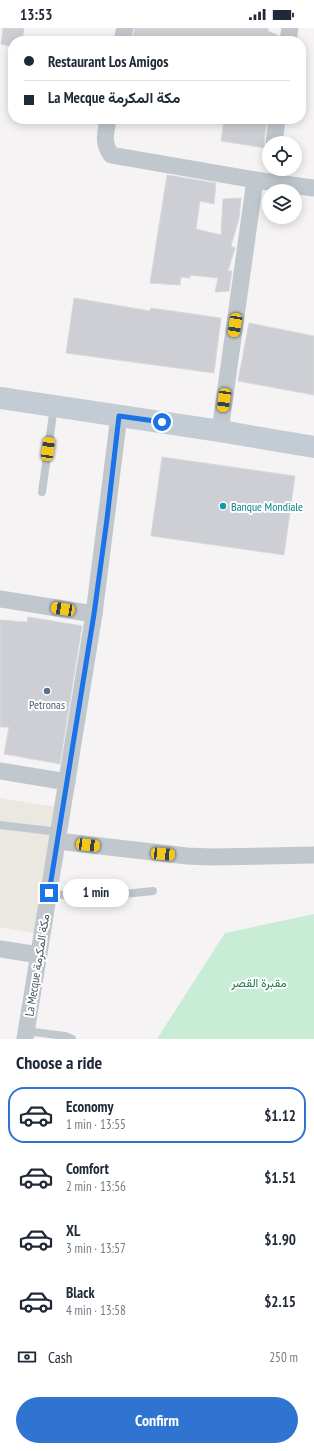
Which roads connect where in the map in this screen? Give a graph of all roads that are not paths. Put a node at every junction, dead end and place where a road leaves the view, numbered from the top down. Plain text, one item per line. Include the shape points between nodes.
1 (107, 124) edge
2 (276, 124) edge
3 (275, 136) edge
4 (264, 177) edge
5 (314, 188) edge
6 (0, 398) edge
7 (54, 406) junction
8 (119, 416) junction
9 (220, 431) junction
10 (314, 447) edge
11 (42, 492) dead end
12 (0, 599) edge
13 (94, 614) junction
14 (0, 771) edge
15 (67, 782) junction
16 (0, 825) edge
17 (58, 836) junction
18 (314, 855) edge
19 (153, 892) dead end
20 (49, 893) junction
21 (0, 949) edge
22 (39, 955) junction
23 (26, 1035) edge
24 (72, 1039) edge

1 - 4 street via 105,139 111,155
2 - 3 street
4 - 5 street
4 - 9 street
6 - 7 main road
7 - 8 main road
7 - 11 lane
8 - 9 main road
8 - 13 street, La Mecque مكة المكرمة
9 - 10 main road
12 - 13 street
13 - 15 street, La Mecque مكة المكرمة
14 - 15 street
15 - 17 street, La Mecque مكة المكرمة
16 - 17 lane
17 - 18 street via 187,856
17 - 20 street, La Mecque مكة المكرمة
19 - 20 lane via 86,898
20 - 22 street, La Mecque مكة المكرمة
21 - 22 street
22 - 23 street, La Mecque مكة المكرمة
23 - 24 lane via 65,1036

